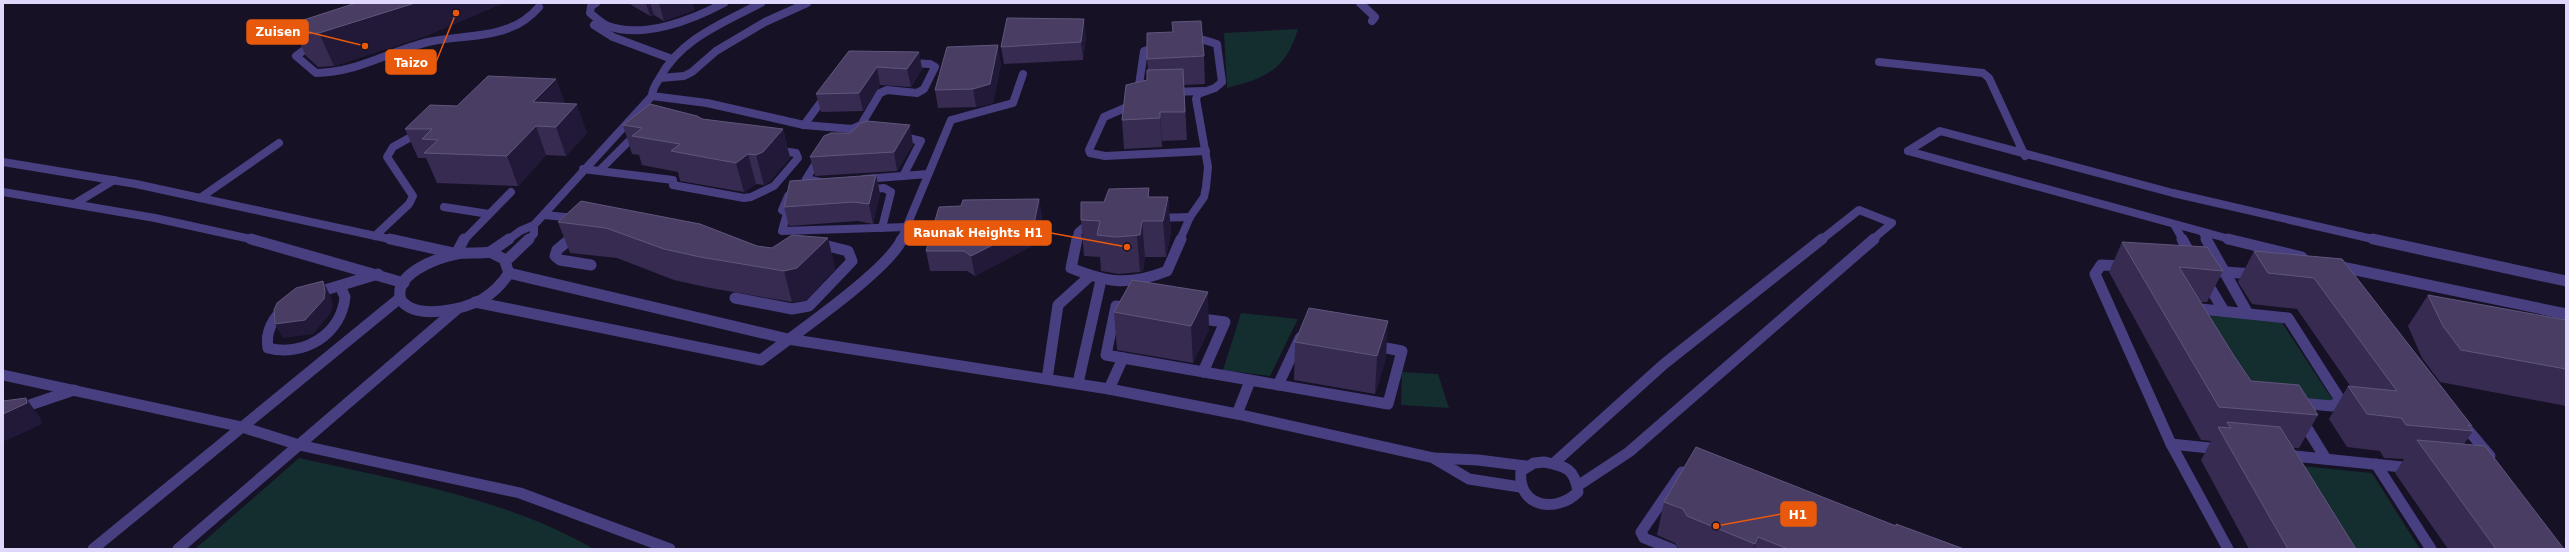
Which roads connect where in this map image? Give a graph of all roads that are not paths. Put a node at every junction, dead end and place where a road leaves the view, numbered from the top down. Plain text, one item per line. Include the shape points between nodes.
1 (596, 3) edge
2 (724, 3) edge
3 (761, 3) edge
4 (807, 3) edge
5 (1360, 3) edge
6 (539, 7) dead end
7 (1372, 21) dead end
8 (594, 25) dead end
9 (322, 39) edge
10 (672, 59) junction
11 (1879, 62) dead end
12 (899, 63) edge
13 (1023, 74) dead end
14 (660, 78) junction
15 (831, 88) edge
16 (1203, 91) junction
17 (1164, 92) edge
18 (652, 96) junction
19 (626, 122) junction
20 (804, 124) junction
21 (427, 129) edge
22 (893, 136) edge
23 (279, 143) dead end
24 (765, 149) edge
25 (824, 150) edge
26 (1206, 151) junction
27 (2025, 156) junction
28 (3, 162) edge
29 (583, 169) junction
30 (600, 170) junction
31 (928, 174) junction
32 (903, 176) junction
33 (114, 180) junction
34 (850, 180) edge
35 (828, 181) edge
36 (854, 190) edge
37 (3, 192) edge
38 (511, 192) dead end
39 (803, 193) edge
40 (200, 198) junction
41 (76, 203) junction
42 (444, 206) dead end
43 (489, 214) junction
44 (544, 214) junction
45 (1190, 217) junction
46 (1151, 218) edge
47 (1099, 219) edge
48 (534, 224) junction
49 (2175, 226) junction
50 (907, 227) junction
51 (882, 228) junction
52 (2203, 233) junction
53 (375, 236) junction
54 (807, 244) edge
55 (490, 252) junction
56 (456, 254) junction
57 (2314, 260) edge
58 (506, 261) junction
59 (2329, 264) edge
60 (591, 265) dead end
61 (2139, 267) edge
62 (2198, 267) junction
63 (2351, 269) junction
64 (2224, 271) junction
65 (509, 273) junction
66 (378, 274) junction
67 (2263, 274) edge
68 (1090, 276) junction
69 (1101, 280) junction
70 (2566, 281) edge
71 (2359, 282) edge
72 (404, 283) junction
73 (340, 286) junction
74 (307, 295) edge
75 (400, 298) junction
76 (735, 298) dead end
77 (291, 301) edge
78 (475, 302) junction
79 (457, 309) junction
80 (1140, 310) edge
81 (2224, 310) junction
82 (2247, 312) junction
83 (2566, 314) edge
84 (2182, 315) edge
85 (1186, 317) edge
86 (1309, 336) edge
87 (788, 339) junction
88 (1364, 344) edge
89 (1123, 358) junction
90 (1203, 372) junction
91 (3, 375) edge
92 (1046, 380) junction
93 (1250, 381) junction
94 (1078, 383) junction
95 (1278, 385) junction
96 (1109, 389) junction
97 (74, 390) junction
98 (2455, 413) edge
99 (3, 414) edge
100 (1237, 414) junction
101 (242, 427) junction
102 (2171, 444) junction
103 (299, 445) junction
104 (2232, 450) edge
105 (1434, 458) junction
106 (2326, 459) junction
107 (1554, 463) junction
108 (2376, 464) junction
109 (1526, 466) junction
110 (2279, 467) edge
111 (2499, 468) edge
112 (2428, 469) edge
113 (1702, 478) edge
114 (1579, 485) junction
115 (1520, 487) junction
116 (93, 549) edge
117 (178, 549) edge
118 (670, 549) edge
119 (1672, 549) edge
120 (2228, 549) edge
121 (2431, 549) edge

1 - 2 street via 591,6 590,13 607,26 650,29
3 - 10 street via 699,35
4 - 14 street via 765,22 716,51 692,72 684,76
5 - 7 street via 1375,17
6 - 9 street via 527,20 510,28 490,34 428,42 345,71 316,73 296,56 304,48
8 - 10 street via 613,37
10 - 14 street
11 - 27 street via 1983,73 1989,78
12 - 20 street via 930,64 935,67 924,89 917,92 887,90 880,93 861,125 852,129
13 - 31 street via 1013,103 999,110 964,114 951,120
14 - 18 street via 652,91
15 - 20 street
16 - 17 street
16 - 26 street via 1196,99
16 - 26 street via 1222,82 1219,47 1210,41 1152,47 1144,51 1139,85 1145,93 1134,104 1104,117 1089,150 1090,153 1105,156
18 - 19 street
18 - 20 street via 707,103
19 - 29 street
19 - 30 street via 645,124
21 - 53 street via 413,134 393,147 387,157 413,196 409,204
22 - 32 street via 916,138 921,141
23 - 40 street
24 - 30 street via 796,153 798,158 774,186 744,198 673,185 673,180
25 - 35 street via 806,179 813,182
26 - 45 street via 1208,167 1204,197
27 - 49 street via 1940,132 1908,151
27 - 70 street via 2349,235
28 - 33 street
29 - 30 street
29 - 44 street
31 - 32 street
31 - 50 street
32 - 34 street
33 - 40 street
33 - 41 street
36 - 51 street via 884,188 891,192
37 - 41 street
38 - 43 street
39 - 51 street via 788,196 782,210 786,213 782,231
40 - 53 street
41 - 66 street via 320,255
42 - 43 street
43 - 56 street via 466,236
44 - 48 street
44 - 60 street via 586,223 557,250 555,256 560,260
45 - 46 street
45 - 69 street via 1167,270 1144,280
47 - 68 street via 1090,222 1078,232 1071,268
48 - 55 street via 518,230
48 - 58 street via 534,234
49 - 52 street
49 - 62 street
50 - 51 street
50 - 87 street via 898,248 868,277
52 - 57 street
52 - 64 street
53 - 56 street
54 - 76 street via 818,243 848,251 852,261 809,306 792,309
55 - 56 street
55 - 58 street
56 - 72 street via 425,266
58 - 65 street
59 - 63 street
61 - 102 street via 2101,265 2095,274
62 - 64 street
62 - 81 street
63 - 71 street
63 - 83 street
64 - 67 street
64 - 82 street
65 - 78 street via 498,288
65 - 87 street
66 - 72 street
66 - 73 street
68 - 69 street
68 - 92 street via 1058,305
69 - 94 street
72 - 75 street
73 - 74 street
73 - 77 street via 345,297 344,308 318,342 292,351 268,348 266,341 274,318
75 - 79 street via 404,305 412,310 440,312
75 - 101 street
78 - 79 street
78 - 87 street via 761,360
79 - 103 street
80 - 89 street via 1116,306 1106,355
81 - 82 street
81 - 84 street via 2187,308 2181,310
82 - 106 street via 2288,318 2339,398 2332,406 2288,402
85 - 90 street via 1225,322
86 - 95 street via 1302,334
87 - 92 street
88 - 95 street via 1402,351 1388,404
89 - 90 street
89 - 96 street
90 - 93 street
91 - 97 street
92 - 94 street
93 - 95 street
93 - 100 street
94 - 96 street
96 - 100 street
97 - 99 street
97 - 101 street
98 - 111 street
100 - 105 street
101 - 103 street
101 - 116 street
102 - 104 street
102 - 120 street
103 - 117 street
103 - 118 street via 520,493
105 - 109 street
105 - 115 street via 1469,479
106 - 108 street
106 - 110 street via 2271,454
107 - 109 street via 1534,463
107 - 114 street via 1572,472
107 - 114 street via 1664,364 1859,210 1892,223 1629,452
108 - 112 street
108 - 121 street
109 - 115 street via 1520,471
113 - 119 street via 1682,472 1642,532 1644,538
114 - 115 street via 1574,498 1559,505 1539,503 1527,496

